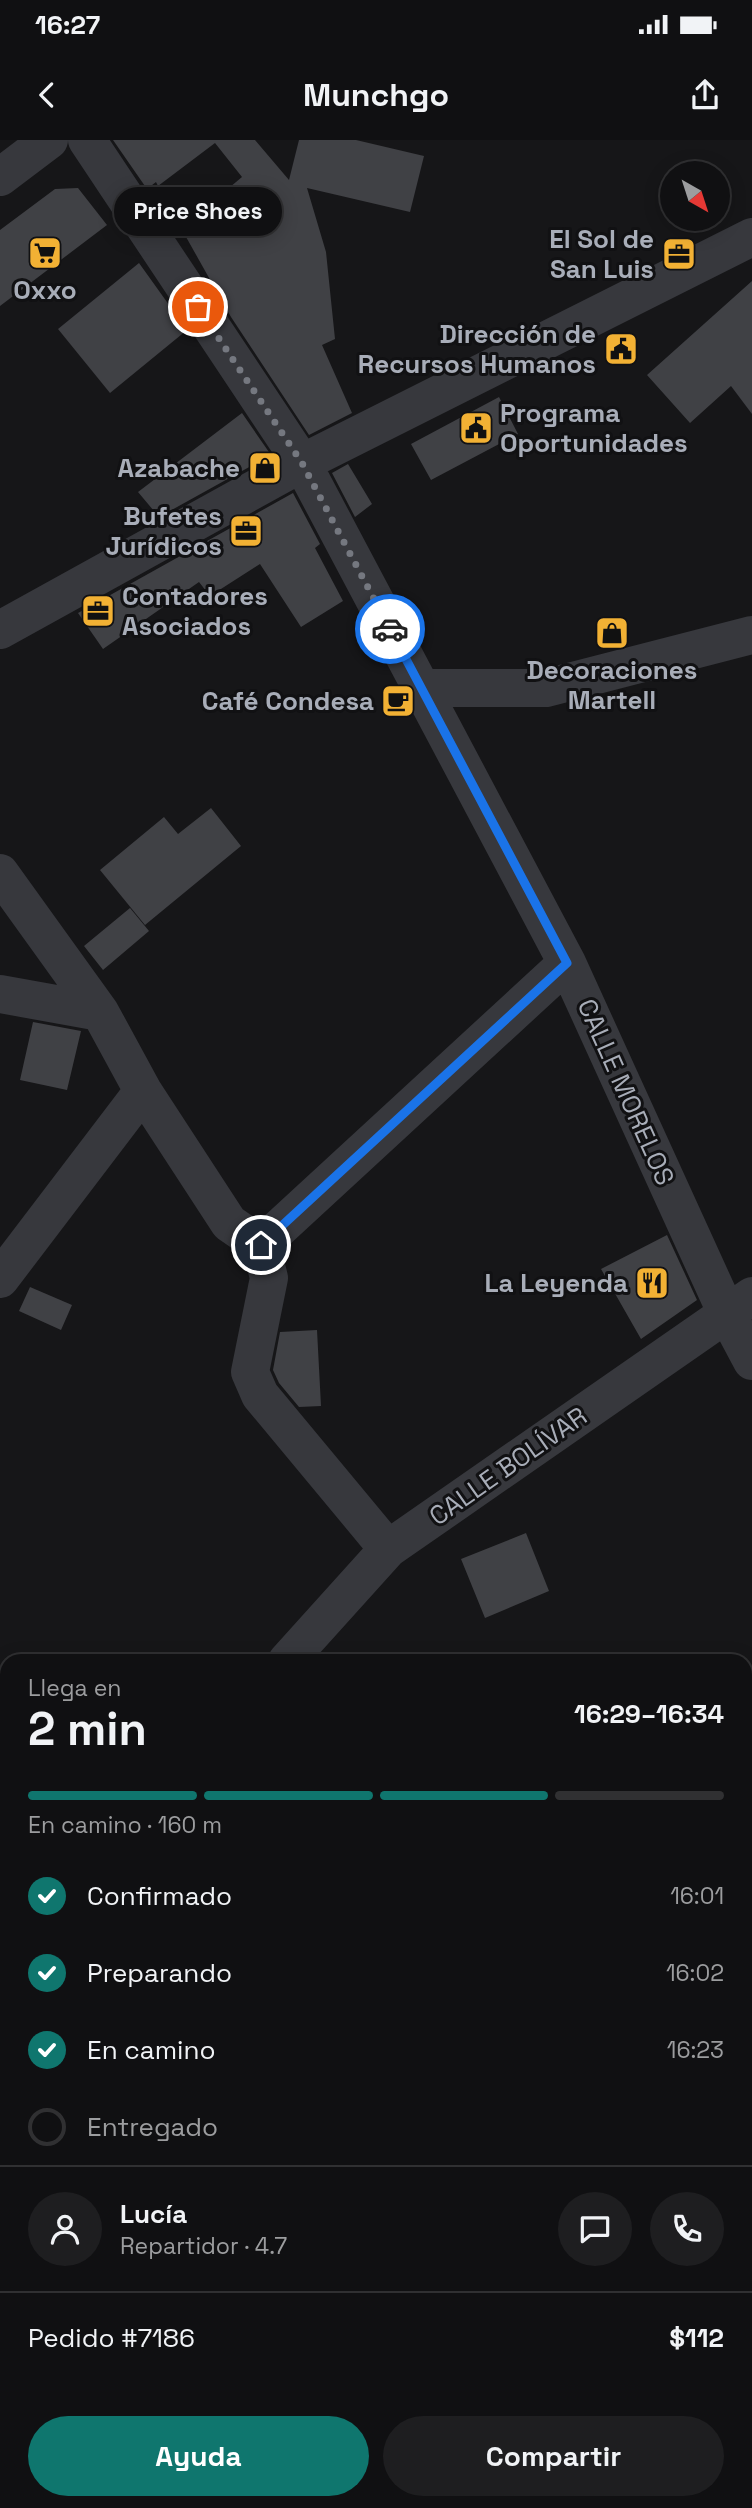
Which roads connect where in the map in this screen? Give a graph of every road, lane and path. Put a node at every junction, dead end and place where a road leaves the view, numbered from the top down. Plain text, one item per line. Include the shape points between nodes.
1 (49, 140) edge
2 (87, 140) edge
3 (0, 177) edge
4 (752, 237) edge
5 (302, 463) junction
6 (0, 630) edge
7 (752, 635) edge
8 (422, 688) junction
9 (0, 873) edge
10 (567, 963) junction
11 (0, 994) edge
12 (100, 1012) junction
13 (143, 1091) junction
14 (261, 1245) junction
15 (0, 1279) edge
16 (739, 1305) edge
17 (752, 1361) edge
18 (388, 1549) junction
19 (293, 1654) edge

1 - 3 street
2 - 5 street, CALLE MORELOS
4 - 5 street
5 - 6 street
5 - 8 street, CALLE MORELOS
7 - 8 street via 546,688
8 - 10 street, CALLE MORELOS
9 - 12 street
10 - 14 street
10 - 16 street, CALLE MORELOS
11 - 12 street
12 - 13 street
13 - 14 street via 229,1223
13 - 15 street
14 - 18 street via 269,1279 250,1372 260,1395
16 - 17 street, CALLE MORELOS
16 - 18 street, CALLE BOLÍVAR
18 - 19 street, CALLE BOLÍVAR

